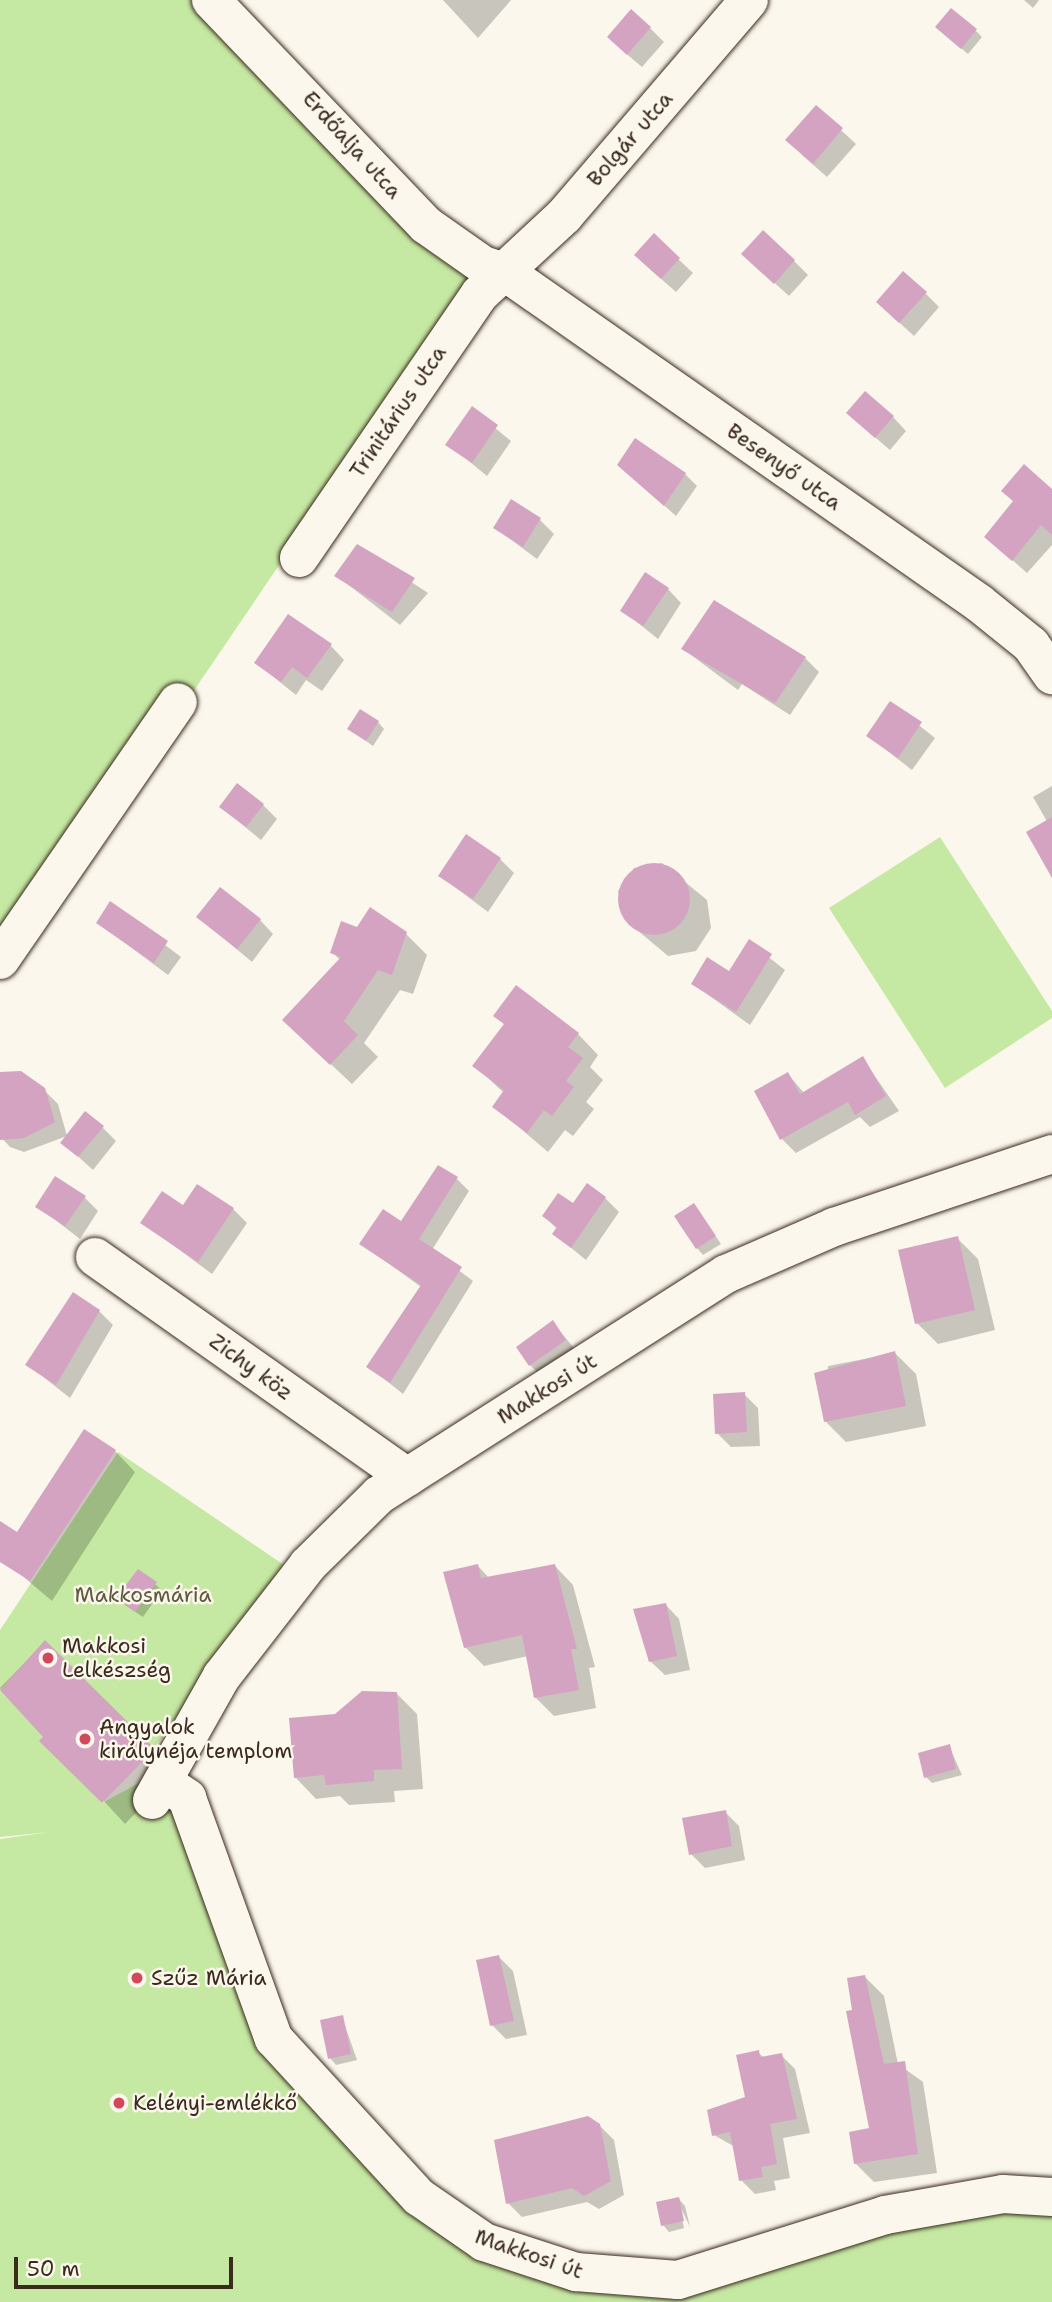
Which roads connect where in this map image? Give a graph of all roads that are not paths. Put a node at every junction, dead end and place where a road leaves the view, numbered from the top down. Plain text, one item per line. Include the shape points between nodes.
1 (211, 0) edge
2 (749, 0) edge
3 (505, 272) junction
4 (299, 558) dead end
5 (1045, 647) edge
6 (178, 702) dead end
7 (0, 960) edge
8 (1052, 1154) edge
9 (95, 1257) dead end
10 (407, 1477) junction
11 (1052, 2197) edge

1 - 3 street, Erdőalja utca via 426,225 483,265
2 - 3 street, Bolgár utca via 556,224
3 - 4 street, Trinitárius utca via 468,311
3 - 5 street, Besenyő utca
6 - 7 street
8 - 10 street, Makkosi út via 834,1227 726,1274
9 - 10 street, Zichy köz
10 - 11 street, Makkosi út via 379,1495 290,1587 182,1740 159,1791 187,1798 274,2039 419,2197 484,2242 576,2272 678,2280 885,2215 1003,2194

